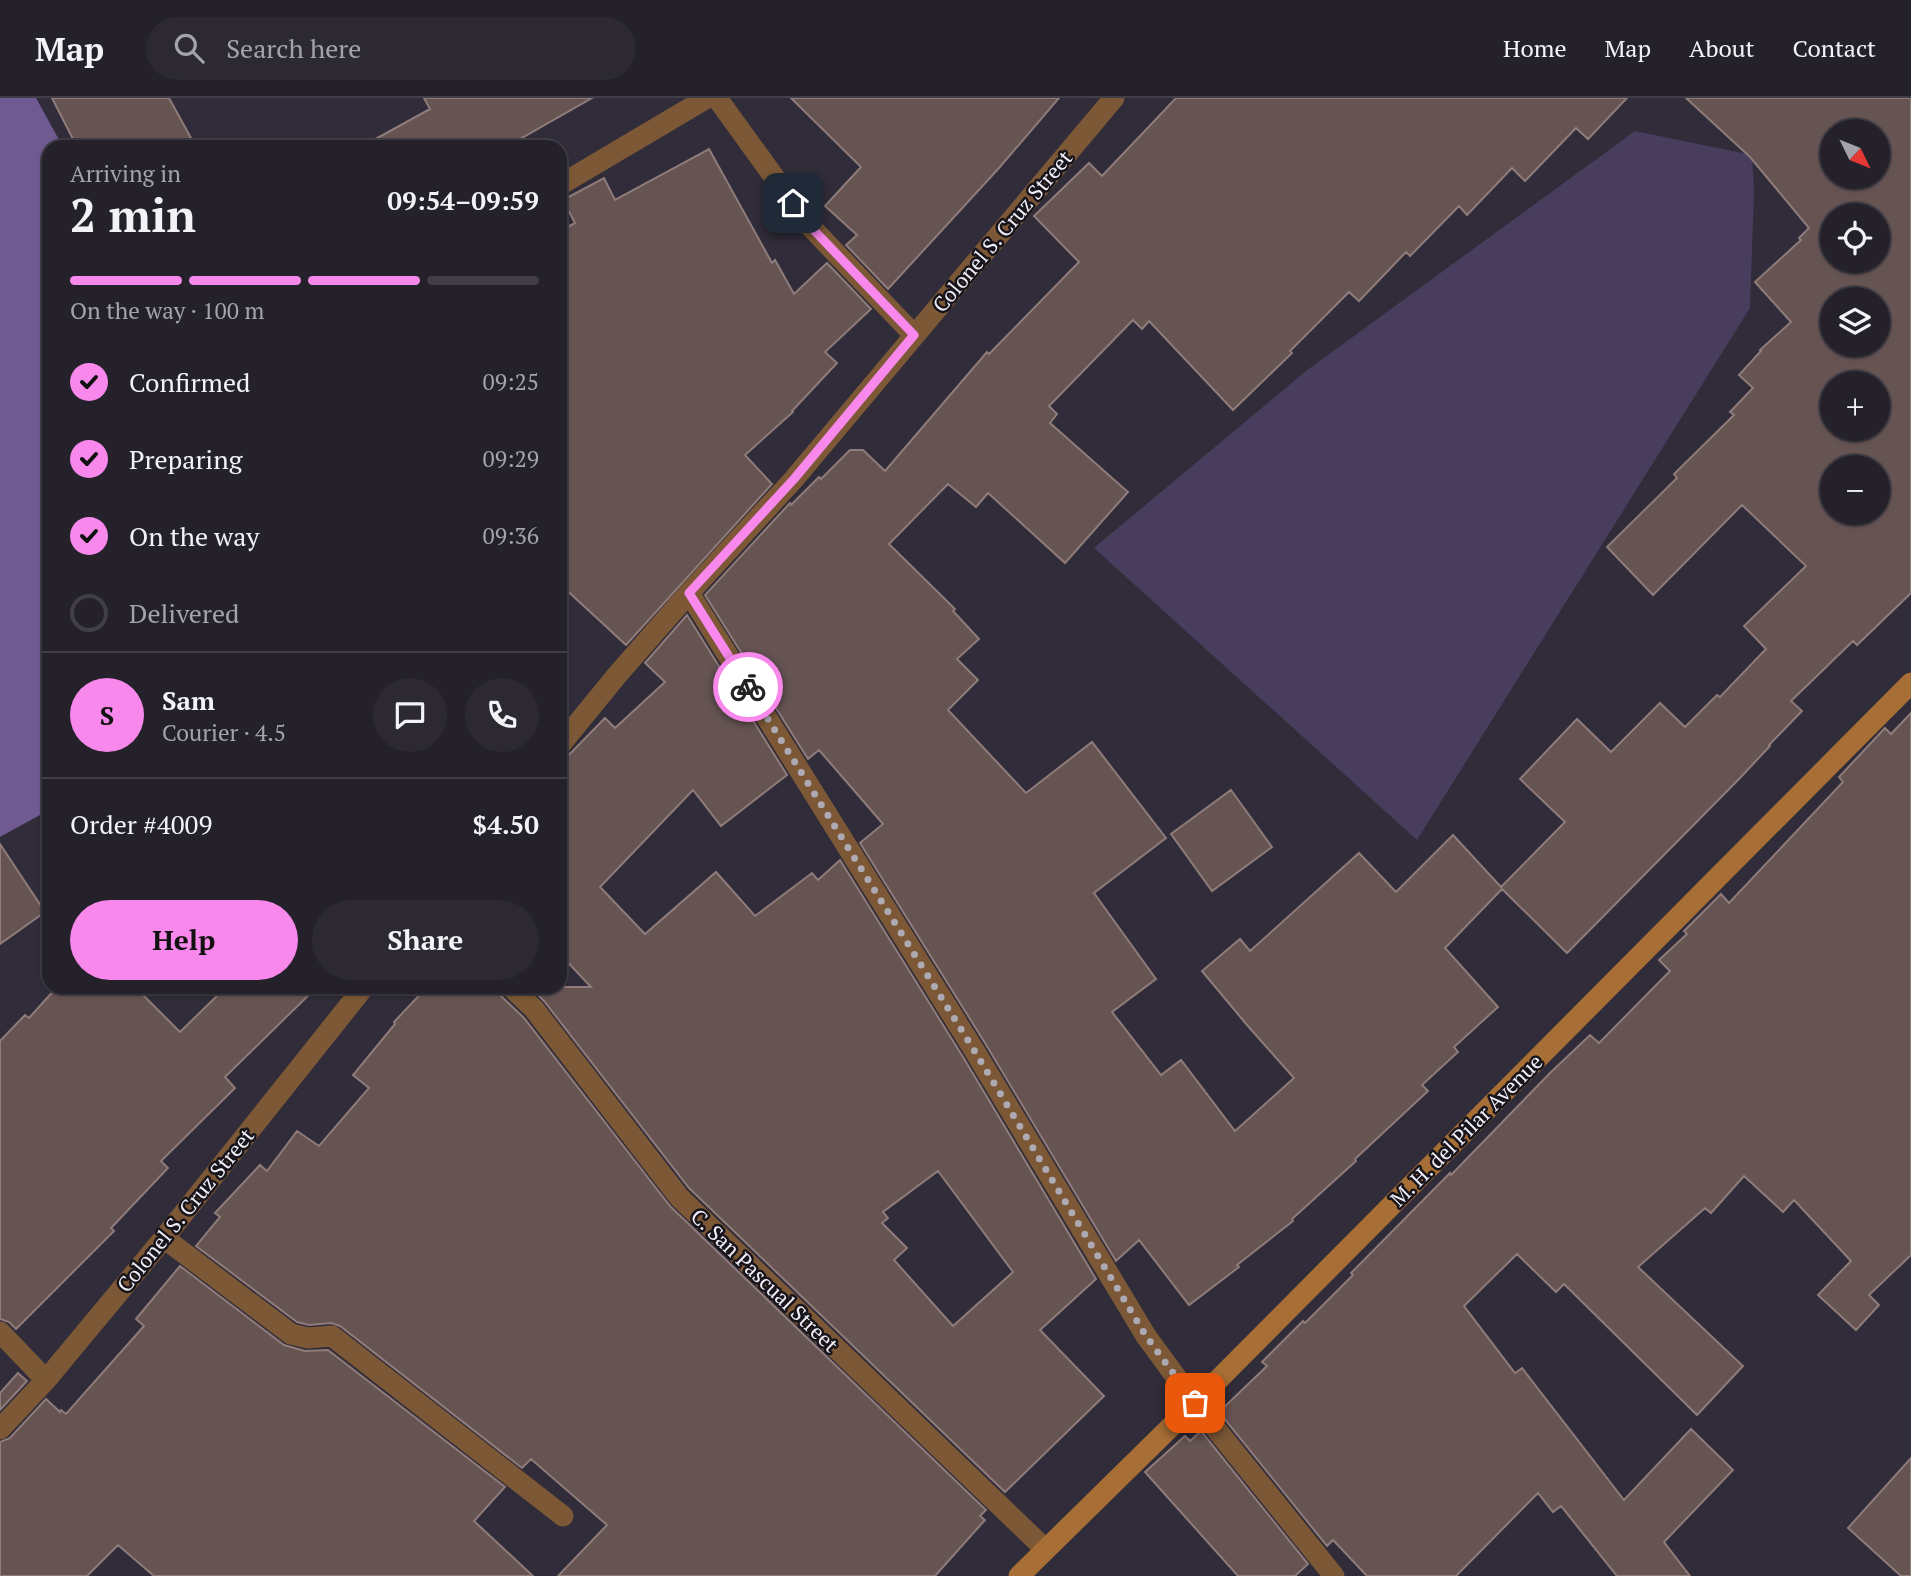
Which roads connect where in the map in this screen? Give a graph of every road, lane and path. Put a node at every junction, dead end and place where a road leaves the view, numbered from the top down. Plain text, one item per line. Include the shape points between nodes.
1 (707, 98) edge
2 (717, 98) edge
3 (1114, 98) edge
4 (567, 181) edge
5 (914, 335) junction
6 (689, 593) junction
7 (1911, 682) edge
8 (567, 736) edge
9 (358, 994) edge
10 (518, 994) edge
11 (164, 1238) junction
12 (0, 1332) edge
13 (46, 1380) junction
14 (1195, 1403) junction
15 (0, 1429) edge
16 (563, 1516) dead end
17 (1045, 1549) junction
18 (1019, 1576) edge
19 (1334, 1576) edge

1 - 4 street
2 - 5 street via 808,224
3 - 5 street, Colonel S. Cruz Street
5 - 6 street, Colonel S. Cruz Street via 794,479
6 - 8 street, Colonel S. Cruz Street
6 - 14 street via 1146,1336
7 - 14 main road, M. H. del Pilar Avenue
9 - 11 street, Colonel S. Cruz Street
10 - 17 street, C. San Pascual Street via 679,1196
11 - 13 street, Colonel S. Cruz Street
11 - 16 street via 291,1334 332,1336
12 - 13 street
13 - 15 street, Colonel S. Cruz Street
14 - 17 main road, M. H. del Pilar Avenue
14 - 19 street
17 - 18 main road, M. H. del Pilar Avenue

